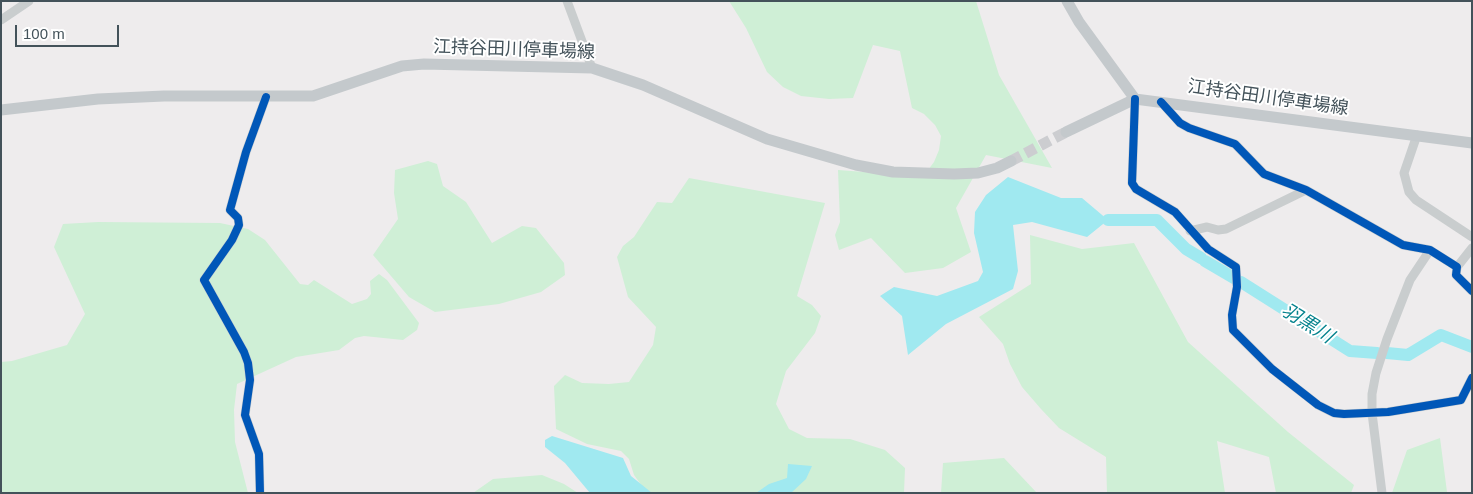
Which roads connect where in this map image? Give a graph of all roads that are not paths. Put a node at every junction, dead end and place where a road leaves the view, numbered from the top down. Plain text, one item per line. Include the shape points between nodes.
1 (29, 1) edge
2 (567, 1) edge
3 (1066, 1) edge
4 (1, 20) edge
5 (592, 68) junction
6 (266, 97) junction
7 (1135, 99) junction
8 (1161, 102) junction
9 (1, 110) edge
10 (1066, 132) tunnel mouth
11 (1417, 135) junction
12 (1472, 143) edge
13 (1012, 161) tunnel mouth
14 (1306, 190) junction
15 (1190, 230) junction
16 (1472, 237) edge
17 (1472, 248) edge
18 (1430, 250) junction
19 (1457, 267) junction
20 (1472, 291) edge
21 (1472, 378) edge
22 (1372, 413) junction
23 (260, 493) edge
24 (1382, 493) edge

1 - 4 street
2 - 5 street
3 - 7 main road
5 - 6 main road, 江持谷田川停車場線 via 424,64 402,66 325,94
5 - 13 main road, 江持谷田川停車場線 via 767,139 856,165 893,172 954,174 978,173
6 - 9 main road, 江持谷田川停車場線 via 108,98
6 - 23 street via 230,210 238,218 239,225 204,280 248,363 250,380 245,415 259,454
7 - 8 main road, 江持谷田川停車場線
7 - 10 main road
7 - 15 street via 1132,183 1136,189 1175,212
8 - 11 main road, 江持谷田川停車場線
8 - 14 street via 1180,123 1235,144 1264,174
11 - 12 main road, 江持谷田川停車場線
11 - 16 street via 1404,173 1409,192
14 - 15 street via 1226,228 1218,230 1207,226
14 - 18 street via 1402,245
15 - 22 street via 1208,249 1236,267 1232,322 1237,335 1272,368 1324,408 1344,414
17 - 19 street
18 - 19 street
18 - 22 street via 1410,280 1387,339 1374,387
19 - 20 street via 1456,274
21 - 22 street via 1462,400
22 - 24 street

